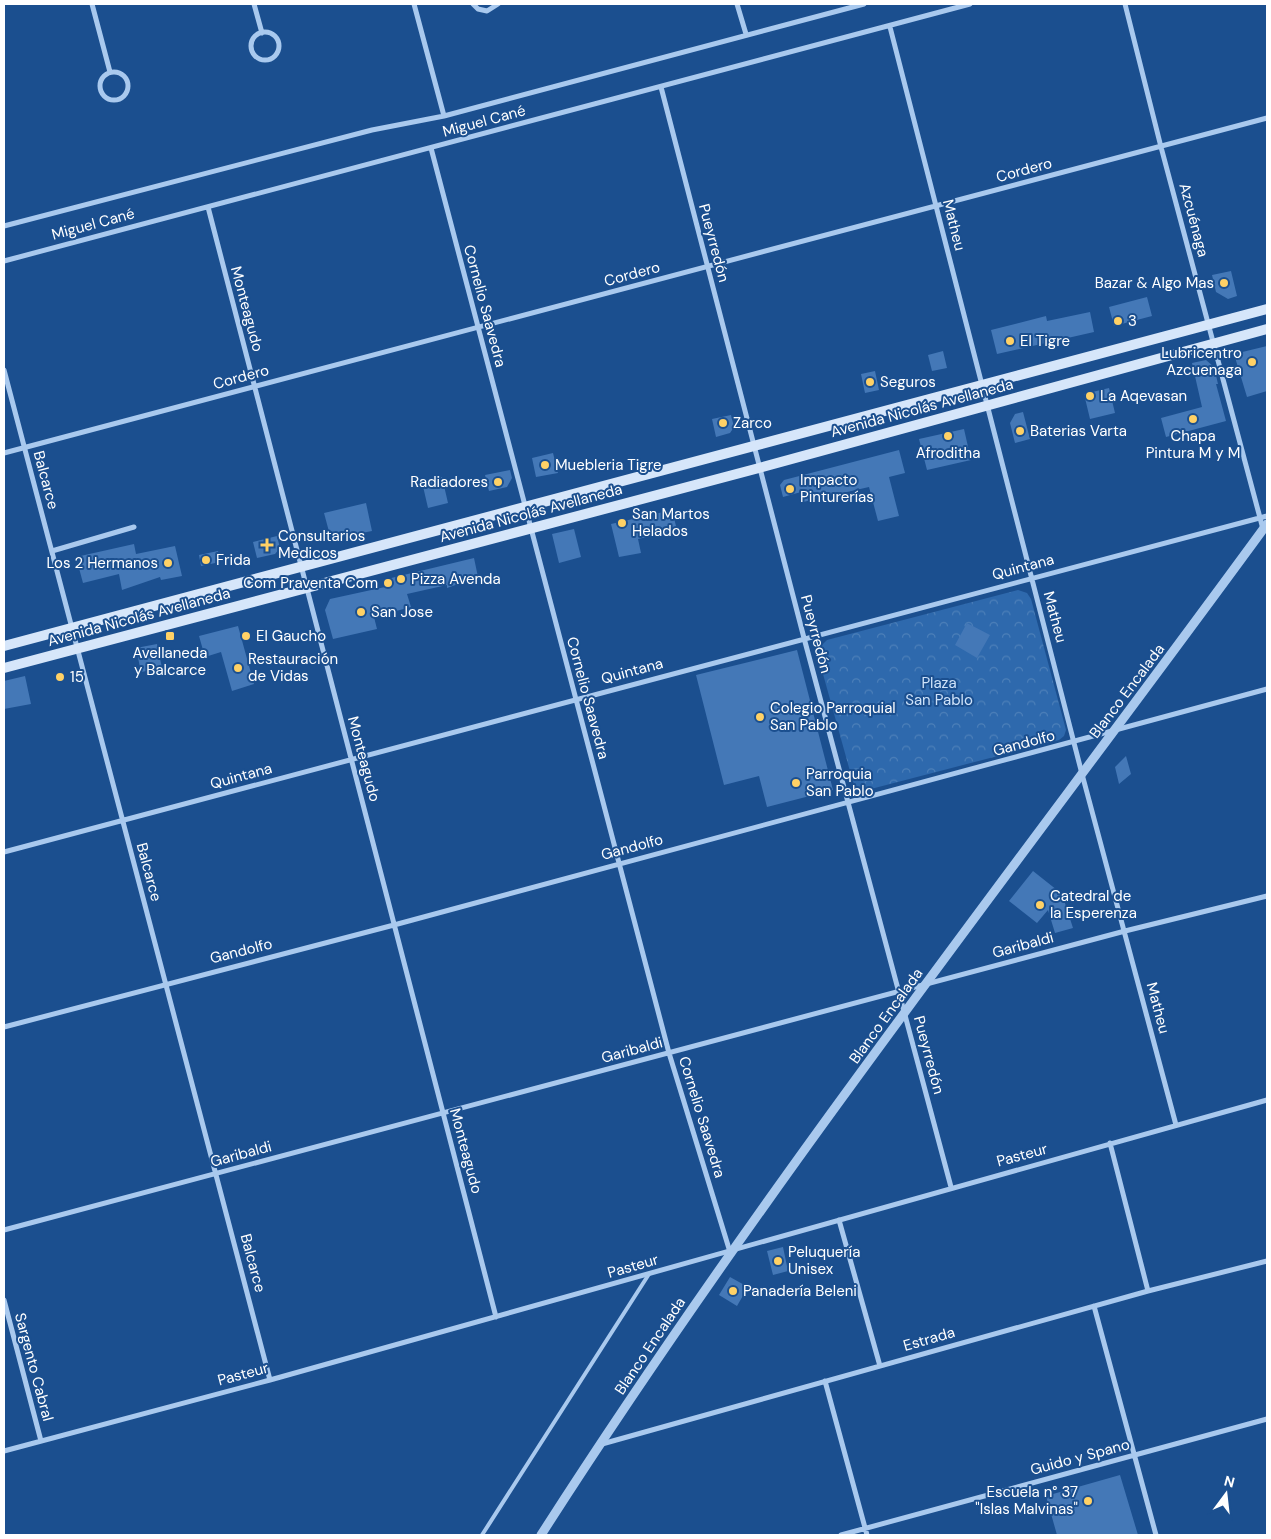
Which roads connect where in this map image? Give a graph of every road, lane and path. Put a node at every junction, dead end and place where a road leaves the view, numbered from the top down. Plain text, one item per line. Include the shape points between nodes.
1 (92, 4) edge
2 (254, 4) edge
3 (414, 4) edge
4 (474, 4) edge
5 (498, 4) edge
6 (738, 4) edge
7 (864, 4) edge
8 (970, 4) edge
9 (1125, 4) edge
10 (890, 27) junction
11 (262, 33) junction
12 (746, 34) junction
13 (110, 72) junction
14 (661, 87) junction
15 (444, 116) junction
16 (1267, 118) edge
17 (1161, 147) junction
18 (431, 148) junction
19 (936, 206) junction
20 (208, 207) junction
21 (4, 226) edge
22 (4, 261) edge
23 (707, 267) junction
24 (1267, 309) edge
25 (1210, 324) junction
26 (478, 327) junction
27 (1267, 329) edge
28 (1215, 343) junction
29 (4, 370) edge
30 (254, 386) junction
31 (983, 386) junction
32 (989, 405) junction
33 (754, 446) junction
34 (24, 448) junction
35 (4, 453) edge
36 (759, 468) junction
37 (525, 507) junction
38 (1267, 516) edge
39 (1264, 524) edge
40 (134, 528) dead end
41 (531, 528) junction
42 (52, 551) junction
43 (301, 567) junction
44 (1032, 578) junction
45 (307, 588) junction
46 (72, 628) junction
47 (804, 638) junction
48 (4, 646) edge
49 (77, 648) junction
50 (4, 668) edge
51 (1267, 689) edge
52 (576, 699) junction
53 (1115, 729) junction
54 (1075, 742) junction
55 (351, 759) junction
56 (1082, 774) junction
57 (850, 803) junction
58 (123, 820) junction
59 (4, 852) edge
60 (619, 863) junction
61 (1267, 896) edge
62 (394, 925) junction
63 (1125, 931) junction
64 (166, 984) junction
65 (926, 984) junction
66 (900, 992) junction
67 (905, 1013) junction
68 (4, 1027) edge
69 (670, 1053) junction
70 (1267, 1100) edge
71 (443, 1114) junction
72 (1176, 1125) junction
73 (1110, 1143) junction
74 (216, 1174) junction
75 (951, 1187) junction
76 (839, 1220) junction
77 (4, 1230) edge
78 (730, 1252) junction
79 (1267, 1260) edge
80 (649, 1274) junction
81 (1148, 1291) junction
82 (4, 1300) edge
83 (1094, 1306) junction
84 (496, 1317) junction
85 (880, 1366) junction
86 (270, 1380) junction
87 (825, 1381) junction
88 (1267, 1419) edge
89 (41, 1440) junction
90 (599, 1444) junction
91 (4, 1450) edge
92 (1133, 1456) junction
93 (865, 1528) junction
94 (482, 1535) edge
95 (541, 1535) edge
96 (841, 1535) edge
97 (867, 1535) edge
98 (1156, 1535) edge

1 - 13 street
2 - 11 street
3 - 15 street
4 - 5 street via 478,9 487,11
6 - 12 street
7 - 12 street
8 - 10 street, Miguel Cané
9 - 17 street, Azcuénaga
10 - 14 street, Miguel Cané
10 - 19 street, Matheu
11 - 11 street via 254,37 252,50 260,59 269,60 279,50 278,40 272,33
12 - 15 street
13 - 13 street via 100,82 100,92 108,99 117,100 124,95 127,82 119,73
14 - 18 street, Miguel Cané
14 - 23 street, Pueyrredón
15 - 21 street via 372,130
16 - 17 street, Cordero
17 - 19 street, Cordero
17 - 25 street, Azcuénaga
18 - 20 street, Miguel Cané
18 - 26 street, Cornelio Saavedra
19 - 23 street, Cordero
19 - 31 street, Matheu
20 - 22 street, Miguel Cané
20 - 30 street, Monteagudo
23 - 26 street, Cordero
23 - 33 street, Pueyrredón
24 - 25 main road, Avenida Nicolás Avellaneda
25 - 28 street, Azcuénaga
25 - 31 main road, Avenida Nicolás Avellaneda
26 - 30 street, Cordero
26 - 37 street, Cornelio Saavedra
27 - 28 main road, Avenida Nicolás Avellaneda
28 - 32 main road, Avenida Nicolás Avellaneda
28 - 39 street, Azcuénaga
29 - 34 street, Balcarce
30 - 34 street, Cordero
30 - 43 street, Monteagudo
31 - 32 street, Matheu
31 - 33 main road, Avenida Nicolás Avellaneda
32 - 36 main road, Avenida Nicolás Avellaneda
32 - 44 street, Matheu
33 - 36 street, Pueyrredón
33 - 37 main road, Avenida Nicolás Avellaneda
34 - 35 street, Cordero
34 - 42 street, Balcarce
36 - 41 main road, Avenida Nicolás Avellaneda
36 - 47 street, Pueyrredón
37 - 41 street, Cornelio Saavedra
37 - 43 main road, Avenida Nicolás Avellaneda
38 - 39 street, Quintana
39 - 44 street, Quintana
39 - 53 street, Blanco Encalada
40 - 42 street
41 - 45 main road, Avenida Nicolás Avellaneda
41 - 52 street, Cornelio Saavedra
42 - 46 street, Balcarce
43 - 45 street, Monteagudo
43 - 46 main road, Avenida Nicolás Avellaneda
44 - 47 street, Quintana
44 - 54 street, Matheu
45 - 49 main road, Avenida Nicolás Avellaneda
45 - 55 street, Monteagudo
46 - 48 main road, Avenida Nicolás Avellaneda
46 - 49 street, Balcarce
47 - 52 street, Quintana
47 - 57 street, Pueyrredón
49 - 50 main road, Avenida Nicolás Avellaneda
49 - 58 street, Balcarce
51 - 53 street, Gandolfo
52 - 55 street, Quintana
52 - 60 street, Cornelio Saavedra
53 - 54 street, Gandolfo
53 - 56 street, Blanco Encalada
54 - 56 street, Matheu
54 - 57 street, Gandolfo
55 - 58 street, Quintana
55 - 62 street, Monteagudo
56 - 63 street, Matheu
56 - 65 street, Blanco Encalada
57 - 60 street, Gandolfo
57 - 66 street, Pueyrredón
58 - 59 street, Quintana
58 - 64 street, Balcarce
60 - 62 street, Gandolfo
60 - 69 street, Cornelio Saavedra
61 - 63 street, Garibaldi
62 - 64 street, Gandolfo
62 - 71 street, Monteagudo
63 - 65 street, Garibaldi
63 - 72 street, Matheu
64 - 68 street, Gandolfo
64 - 74 street, Balcarce
65 - 66 street, Garibaldi
65 - 67 street, Blanco Encalada
66 - 67 street, Pueyrredón
66 - 69 street, Garibaldi
67 - 75 street, Pueyrredón
67 - 78 street, Blanco Encalada
69 - 71 street, Garibaldi
69 - 78 street, Cornelio Saavedra
70 - 72 street, Pasteur
71 - 74 street, Garibaldi
71 - 84 street, Monteagudo
72 - 73 street, Pasteur
73 - 75 street, Pasteur
73 - 81 street
74 - 77 street, Garibaldi
74 - 86 street, Balcarce
75 - 76 street, Pasteur
76 - 78 street, Pasteur
76 - 85 street
78 - 80 street, Pasteur
78 - 90 street, Blanco Encalada
79 - 81 street, Estrada
80 - 84 street, Pasteur
80 - 94 lane
81 - 83 street, Estrada
82 - 89 street, Sargento Cabral
83 - 85 street, Estrada
83 - 92 street
84 - 86 street, Pasteur
85 - 87 street, Estrada
86 - 89 street, Pasteur
87 - 90 street, Estrada
87 - 93 street
88 - 92 street, Guido y Spano
89 - 91 street, Pasteur
90 - 95 street, Blanco Encalada
92 - 93 street, Guido y Spano
92 - 98 street
93 - 96 street, Guido y Spano
93 - 97 street

